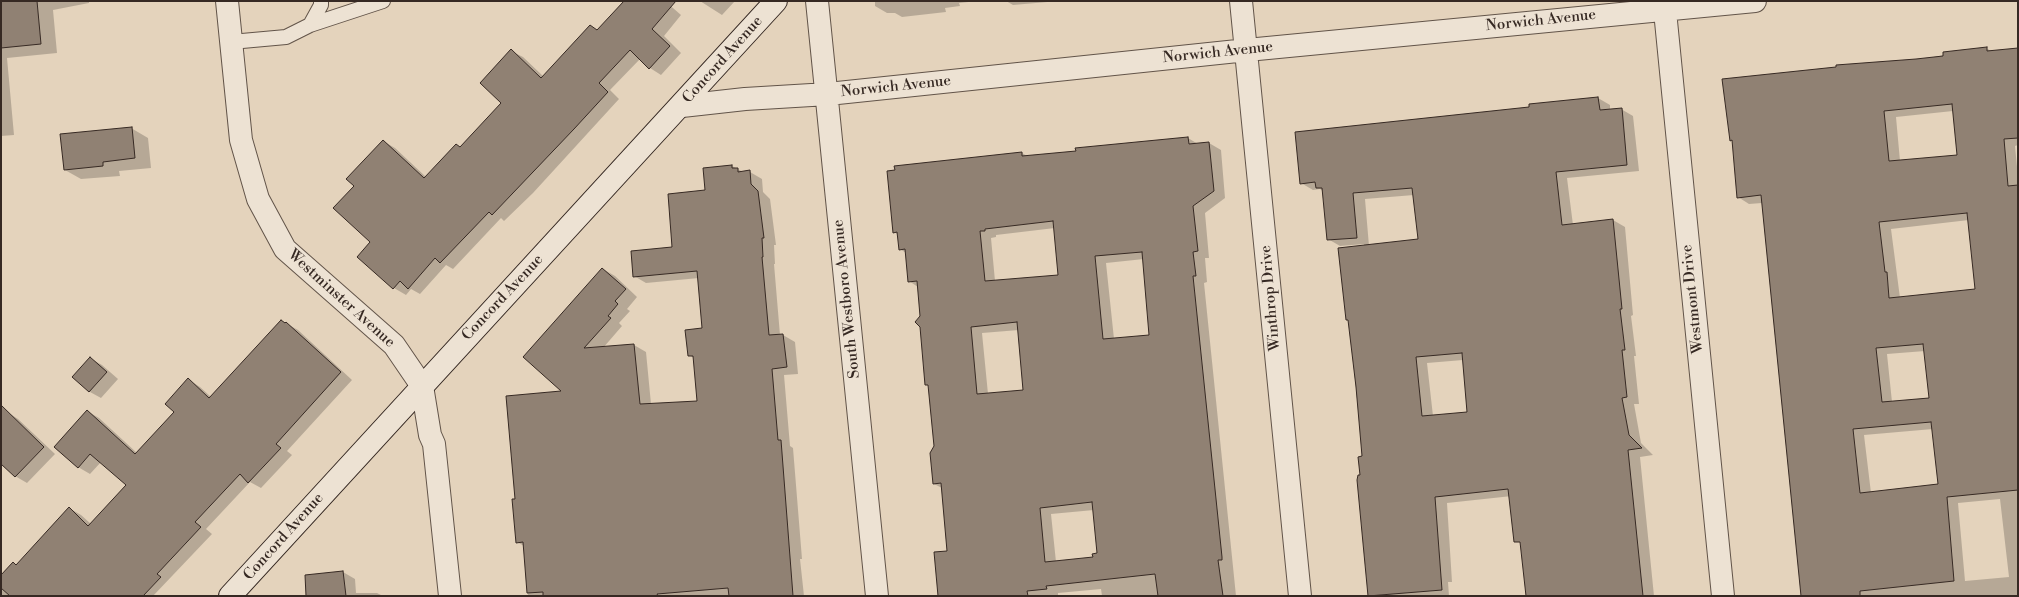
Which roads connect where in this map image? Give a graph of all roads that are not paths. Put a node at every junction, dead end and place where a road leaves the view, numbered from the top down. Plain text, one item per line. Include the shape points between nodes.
1 (227, 1) edge
2 (321, 1) edge
3 (383, 1) edge
4 (776, 1) edge
5 (817, 1) edge
6 (1241, 1) edge
7 (1755, 1) edge
8 (1664, 6) edge
9 (310, 25) junction
10 (231, 42) junction
11 (1247, 50) junction
12 (828, 94) junction
13 (682, 106) junction
14 (422, 386) junction
15 (230, 596) edge
16 (450, 596) edge
17 (877, 596) edge
18 (1300, 596) edge
19 (1723, 596) edge

1 - 10 street, Westminster Avenue
2 - 9 lane
3 - 9 lane
4 - 13 street, Concord Avenue
5 - 12 street, South Westboro Avenue
6 - 11 street, Winthrop Drive
7 - 8 street, Norwich Avenue
8 - 11 street, Norwich Avenue
8 - 19 street, Westmont Drive
9 - 10 lane via 286,37
10 - 14 street, Westminster Avenue via 241,140 258,199 285,249 394,345
11 - 12 street, Norwich Avenue
11 - 18 street, Winthrop Drive
12 - 13 street, Norwich Avenue
12 - 17 street, South Westboro Avenue
13 - 14 street, Concord Avenue
14 - 15 street, Concord Avenue
14 - 16 street, Westminster Avenue via 430,435 434,444

